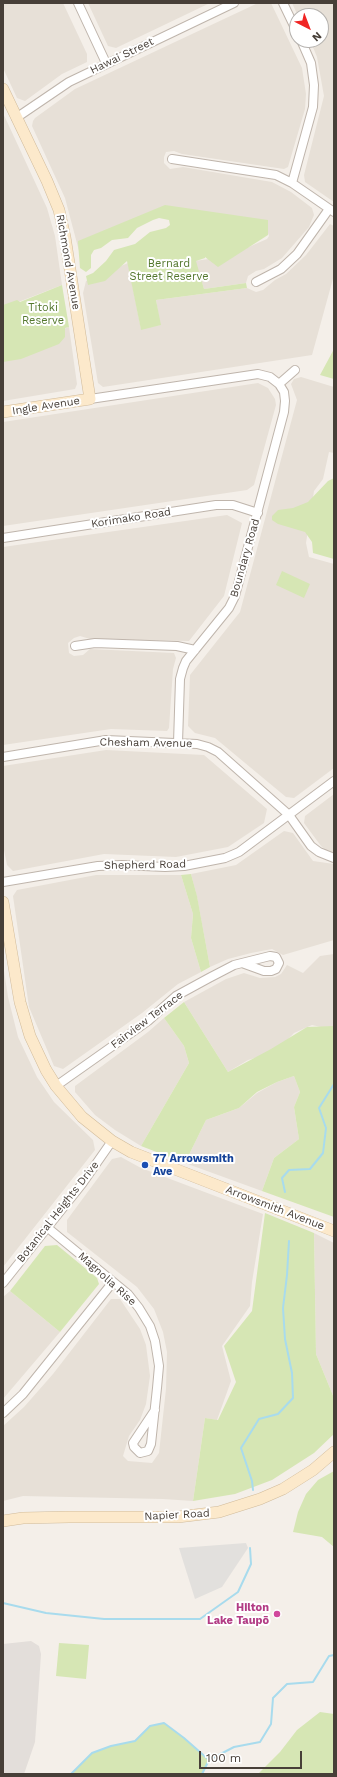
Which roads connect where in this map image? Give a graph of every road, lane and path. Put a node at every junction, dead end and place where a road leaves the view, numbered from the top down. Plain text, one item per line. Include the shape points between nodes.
1 (78, 3) edge
2 (234, 3) edge
3 (283, 3) edge
4 (289, 15) edge
5 (304, 48) edge
6 (106, 64) junction
7 (3, 89) edge
8 (16, 118) junction
9 (172, 159) dead end
10 (292, 183) junction
11 (332, 211) edge
12 (256, 282) dead end
13 (295, 370) dead end
14 (279, 384) junction
15 (90, 399) junction
16 (3, 412) edge
17 (258, 513) junction
18 (3, 538) edge
19 (75, 646) dead end
20 (195, 650) junction
21 (178, 743) junction
22 (3, 757) edge
23 (334, 781) edge
24 (289, 815) junction
25 (334, 858) edge
26 (3, 882) edge
27 (3, 902) edge
28 (242, 963) dead end
29 (56, 1086) junction
30 (112, 1141) junction
31 (48, 1228) junction
32 (334, 1231) edge
33 (113, 1282) junction
34 (3, 1283) edge
35 (154, 1410) junction
36 (3, 1413) edge
37 (334, 1452) edge
38 (3, 1521) edge

1 - 6 street
2 - 6 street, Hawai Street
3 - 4 street
5 - 10 street via 311,63 313,107
6 - 8 street, Hawai Street via 69,82
7 - 8 street, Richmond Avenue
8 - 15 street, Richmond Avenue via 59,210
9 - 10 street via 276,175
10 - 11 street
11 - 12 street via 297,254 281,269
13 - 14 street
14 - 15 street via 270,377 258,374
14 - 17 street, Boundary Road via 284,392 284,412
15 - 16 street, Ingle Avenue
17 - 18 street, Korimako Road via 233,505 216,505
17 - 20 street, Boundary Road via 233,602
19 - 20 street via 95,643 177,646
20 - 21 street, Boundary Road via 186,661 180,679
21 - 22 street, Chesham Avenue via 106,740
21 - 24 street, Chesham Avenue via 197,744 218,752
23 - 24 street, Shepherd Road
24 - 25 street, Chesham Avenue via 312,846
24 - 26 street, Shepherd Road via 239,852 213,861 165,867 98,866
27 - 29 street, Arrowsmith Avenue via 24,1019 39,1057
28 - 29 street, Fairview Terrace via 227,968 176,996 148,1021
29 - 30 street, Arrowsmith Avenue via 82,1117
30 - 31 street, Botanical Heights Drive
30 - 32 street, Arrowsmith Avenue via 150,1160
31 - 33 street, Magnolia Rise
31 - 34 street, Botanical Heights Drive
33 - 35 street, Magnolia Rise via 140,1308 150,1326 159,1366
33 - 36 street via 23,1394
35 - 35 street, Magnolia Rise via 151,1444 148,1451 140,1453 133,1443
37 - 38 street, Napier Road via 313,1470 283,1488 219,1512 178,1517 69,1516

